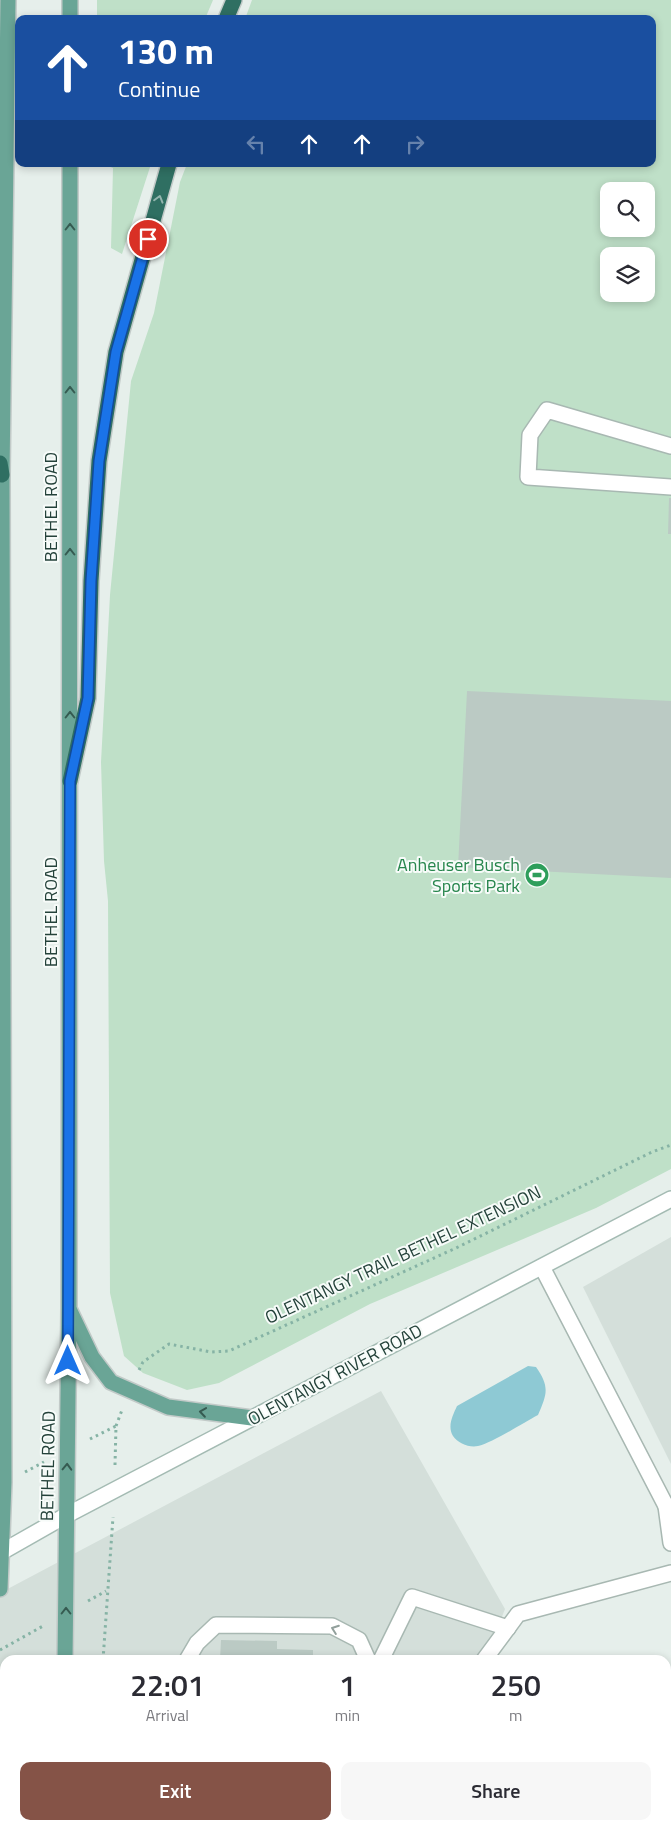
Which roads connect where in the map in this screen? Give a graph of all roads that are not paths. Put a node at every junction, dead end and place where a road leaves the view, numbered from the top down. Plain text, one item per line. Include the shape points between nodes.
1 (8, 0) edge
2 (70, 0) edge
3 (234, 0) edge
4 (70, 15) edge
5 (228, 15) edge
6 (70, 167) edge
7 (168, 167) edge
8 (671, 446) edge
9 (1, 469) edge
10 (671, 487) edge
11 (70, 781) junction
12 (671, 1200) edge
13 (542, 1267) junction
14 (69, 1308) junction
15 (252, 1418) junction
16 (668, 1506) edge
17 (65, 1516) junction
18 (671, 1543) edge
19 (1, 1552) edge
20 (671, 1573) edge
21 (0, 1589) edge
22 (508, 1628) junction
23 (64, 1655) edge
24 (190, 1655) edge
25 (366, 1655) edge
26 (383, 1655) edge
27 (488, 1655) edge

1 - 9 main road
2 - 4 main road
3 - 5 highway
11 -> 6 main road, BETHEL ROAD
11 -> 7 highway via 88,698 99,461 116,352
8 - 10 main road via 547,410 530,435 528,477
9 - 19 main road via 4,1473
11 - 14 main road, BETHEL ROAD
12 - 13 main road, OLENTANGY RIVER ROAD
13 - 15 main road, OLENTANGY RIVER ROAD
13 - 16 main road
15 -> 14 main road via 168,1407 112,1382 92,1357
17 -> 14 main road, BETHEL ROAD
15 - 17 main road, OLENTANGY RIVER ROAD
16 - 18 main road
17 - 19 main road, OLENTANGY RIVER ROAD
23 -> 17 main road, BETHEL ROAD
19 - 21 main road
20 - 22 main road via 518,1614
22 - 26 main road via 412,1597
22 - 27 main road
25 -> 24 main road via 359,1640 332,1626 216,1624

